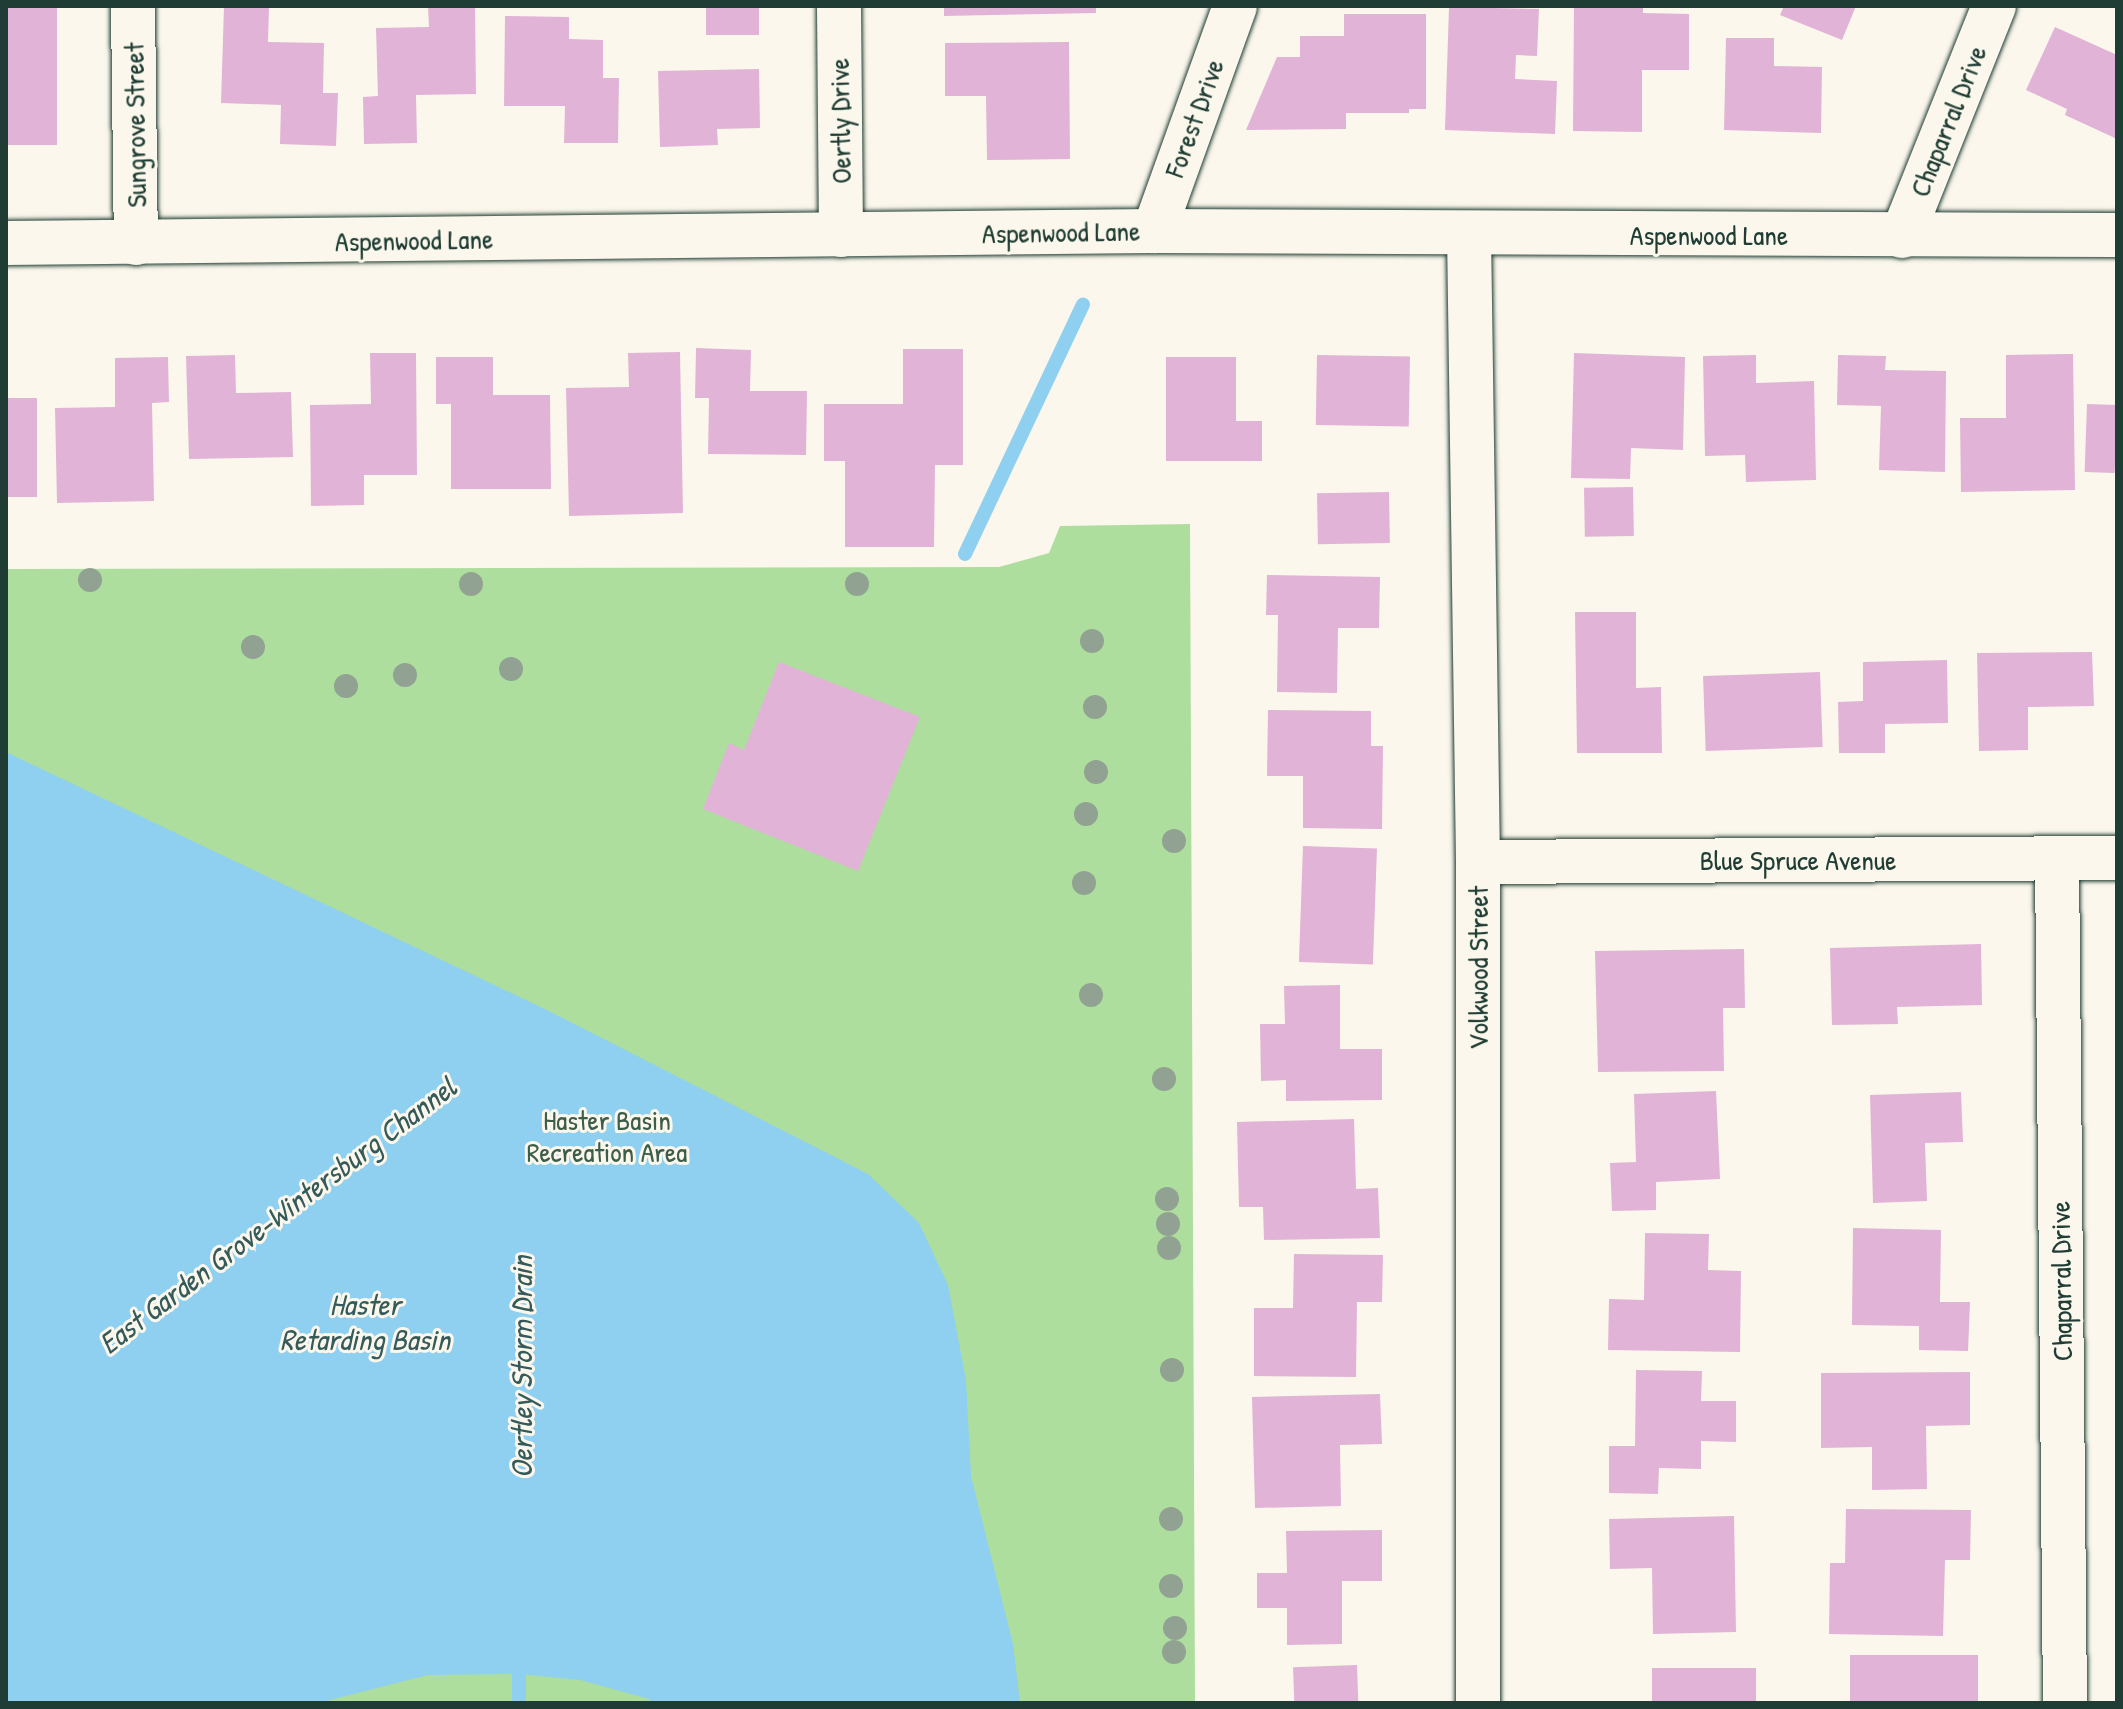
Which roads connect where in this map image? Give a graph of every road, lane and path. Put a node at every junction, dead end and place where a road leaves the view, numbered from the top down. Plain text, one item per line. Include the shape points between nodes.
1 (133, 6) edge
2 (839, 6) edge
3 (1235, 6) edge
4 (1994, 6) edge
5 (1154, 231) junction
6 (1469, 233) junction
7 (841, 235) junction
8 (2117, 235) edge
9 (1902, 236) junction
10 (6, 243) edge
11 (136, 243) junction
12 (2057, 858) junction
13 (2117, 858) edge
14 (1478, 862) junction
15 (1478, 1703) edge
16 (2065, 1703) edge

1 - 11 street, Sungrove Street
2 - 7 street, Oertly Drive
3 - 5 street, Forest Drive
4 - 9 street, Chaparral Drive
5 - 6 street, Aspenwood Lane
5 - 7 street, Aspenwood Lane
6 - 9 street, Aspenwood Lane
6 - 14 street, Volkwood Street
7 - 11 street, Aspenwood Lane
8 - 9 street, Aspenwood Lane
10 - 11 street, Aspenwood Lane
12 - 13 street, Blue Spruce Avenue
12 - 14 street, Blue Spruce Avenue
12 - 16 street, Chaparral Drive
14 - 15 street, Volkwood Street

